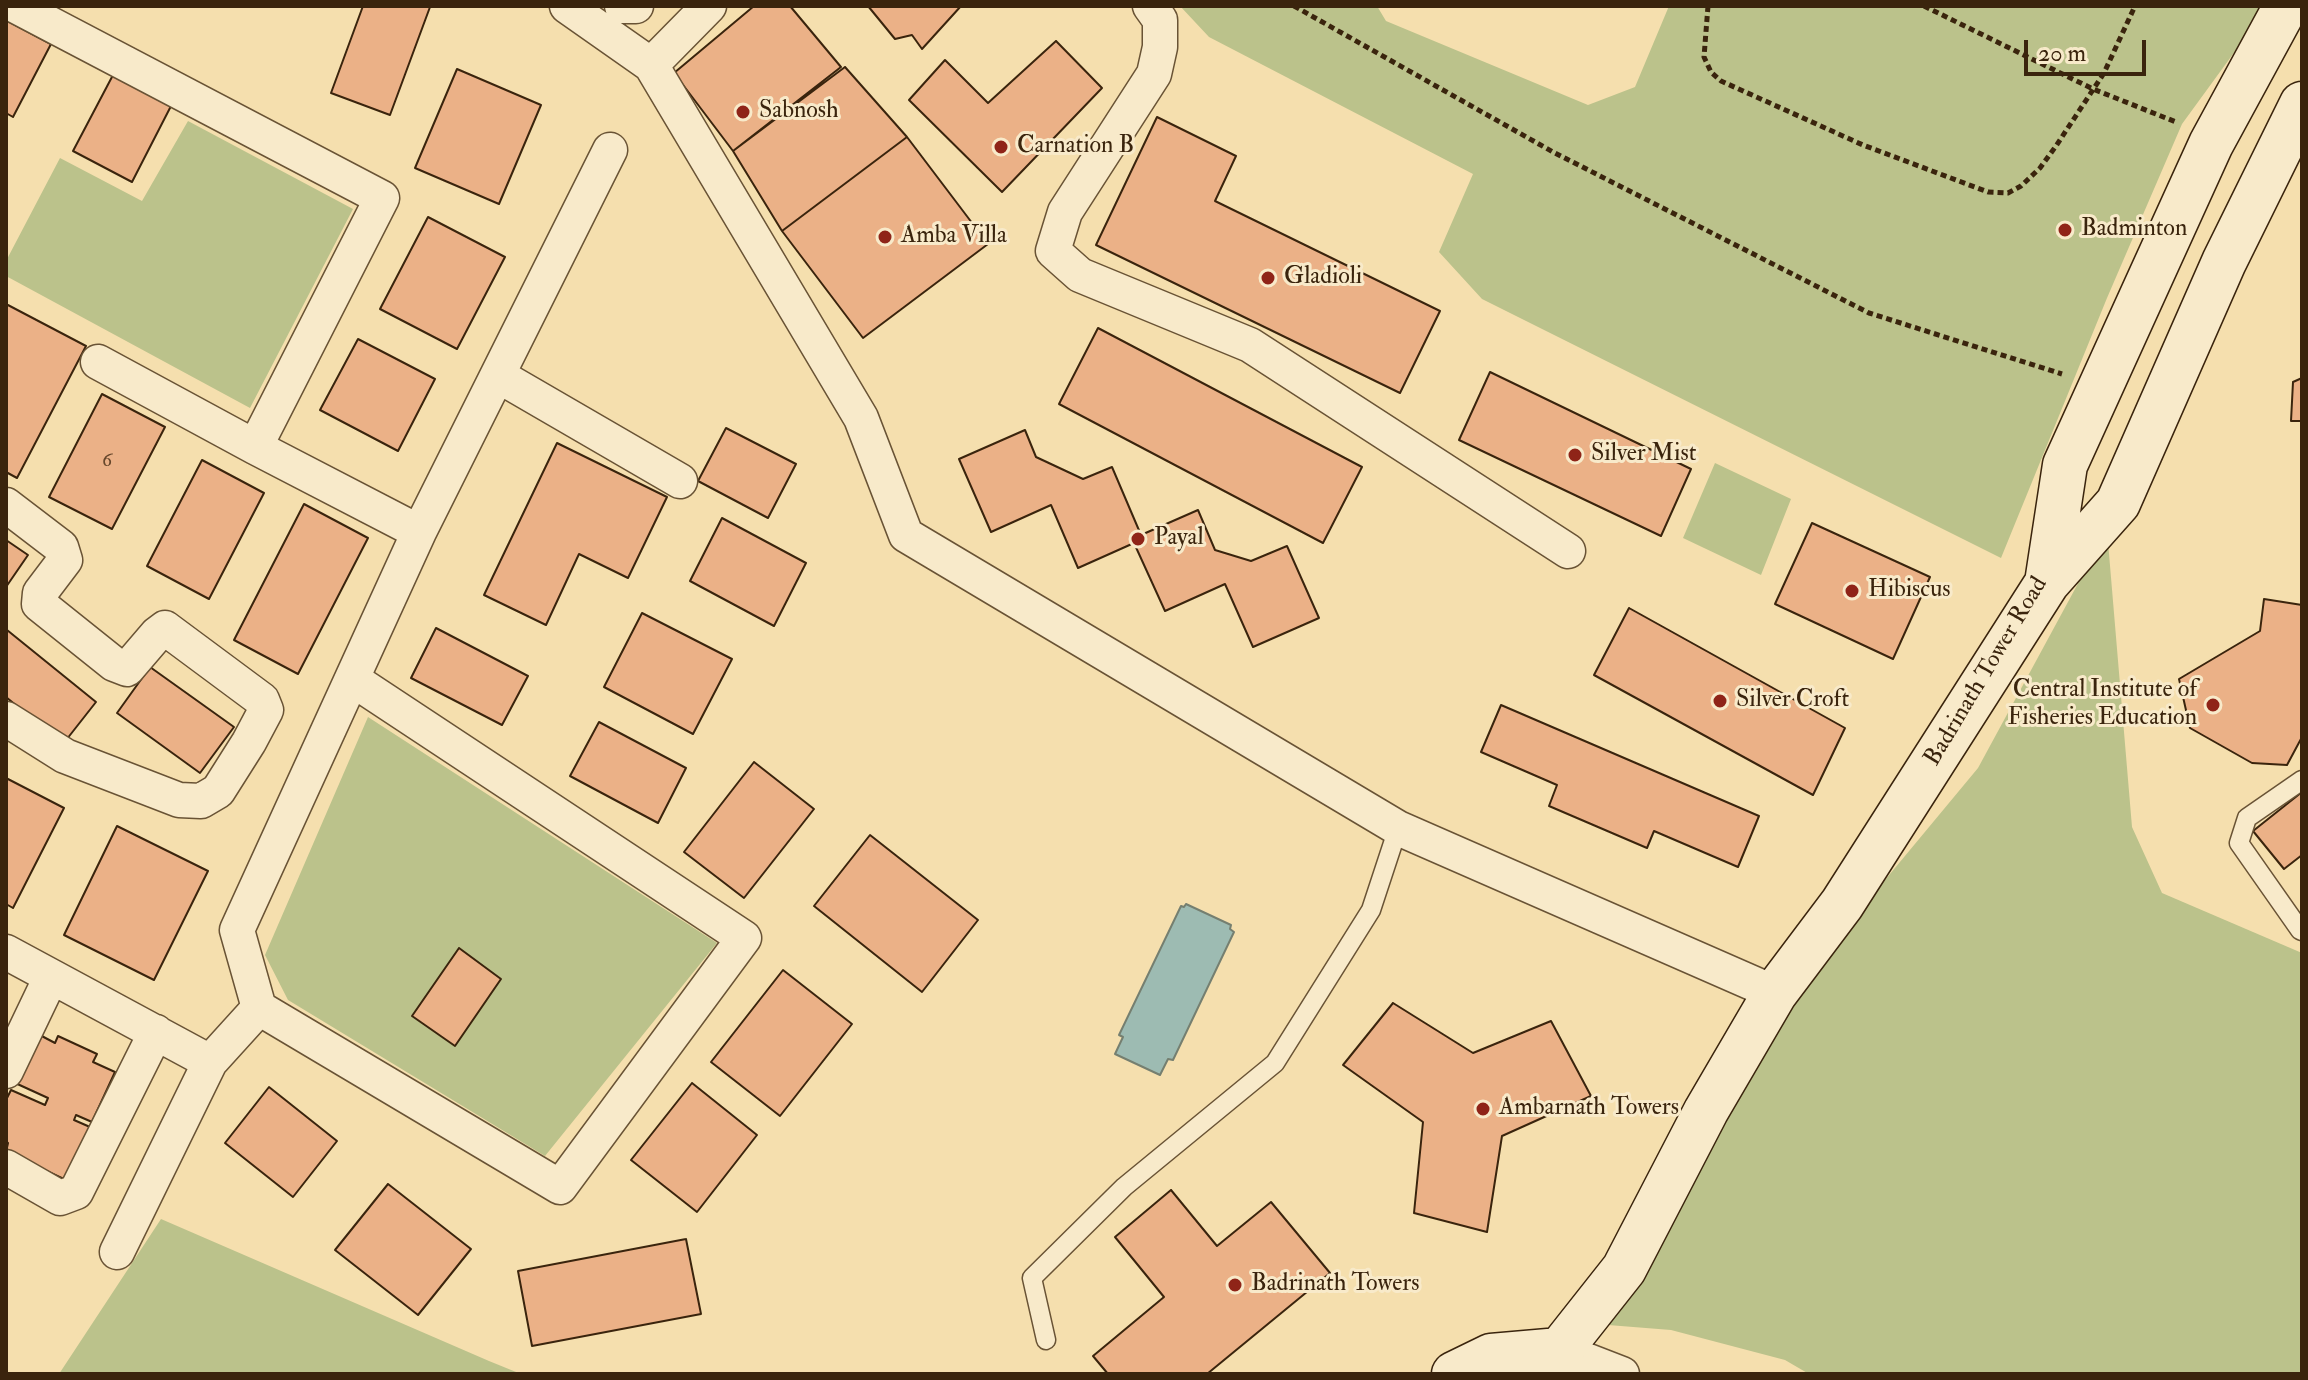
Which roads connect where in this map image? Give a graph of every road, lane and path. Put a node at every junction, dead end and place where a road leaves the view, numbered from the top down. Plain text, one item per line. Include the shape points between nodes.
1 (16, 6) edge
2 (567, 6) edge
3 (622, 6) edge
4 (636, 6) edge
5 (709, 6) edge
6 (1150, 6) edge
7 (1294, 6) edge
8 (1708, 6) edge
9 (1924, 6) edge
10 (2135, 6) edge
11 (2286, 6) edge
12 (651, 65) junction
13 (2093, 89) junction
14 (2302, 104) edge
15 (2211, 144) junction
16 (610, 150) dead end
17 (98, 362) dead end
18 (499, 376) junction
19 (2101, 386) junction
20 (255, 447) junction
21 (680, 481) dead end
22 (6, 505) edge
23 (419, 532) junction
24 (1568, 551) dead end
25 (2047, 583) junction
26 (352, 679) junction
27 (6, 719) edge
28 (2302, 780) edge
29 (1398, 828) junction
30 (2302, 931) edge
31 (6, 952) edge
32 (51, 977) junction
33 (1775, 993) junction
34 (259, 1008) junction
35 (156, 1032) junction
36 (210, 1062) junction
37 (6, 1071) edge
38 (6, 1167) edge
39 (117, 1252) dead end
40 (1046, 1340) dead end
41 (1552, 1362) edge
42 (1454, 1374) edge
43 (1622, 1374) edge

1 - 20 street via 382,198
2 - 12 street
3 - 4 street
5 - 12 street
6 - 24 street via 1160,20 1154,74 1065,212 1053,251 1080,275 1250,345
7 - 19 path via 1553,152 1869,313
8 - 13 path via 1704,57 1721,81 1863,145 1988,192 2008,193 2040,168
9 - 13 path
10 - 13 path
11 - 15 street, Badrinath Tower Road
12 - 29 street via 861,418 906,535
13 - 15 path via 2182,124
14 - 25 street via 2224,262 2118,503
15 - 19 street, Badrinath Tower Road
16 - 18 street
17 - 20 street
18 - 21 street
18 - 23 street
19 - 25 street, Badrinath Tower Road via 2065,465
20 - 23 street
22 - 27 street via 61,547 65,560 40,593 39,604 82,639 127,669 165,628 262,700 266,710 218,791 201,801 179,800 65,756
23 - 26 street
25 - 33 street, Badrinath Tower Road via 1842,904
26 - 34 street via 237,930
26 - 34 street via 744,938 560,1187
28 - 30 lane via 2247,818 2239,843
29 - 33 street
29 - 40 lane via 1371,910 1275,1063 1124,1187 1032,1278
31 - 32 street
32 - 35 street
32 - 37 street
33 - 41 street, Badrinath Tower Road via 1624,1269
34 - 36 street
35 - 36 street
35 - 38 street via 76,1192 60,1198
36 - 39 street
41 - 42 street via 1491,1356
41 - 43 street

